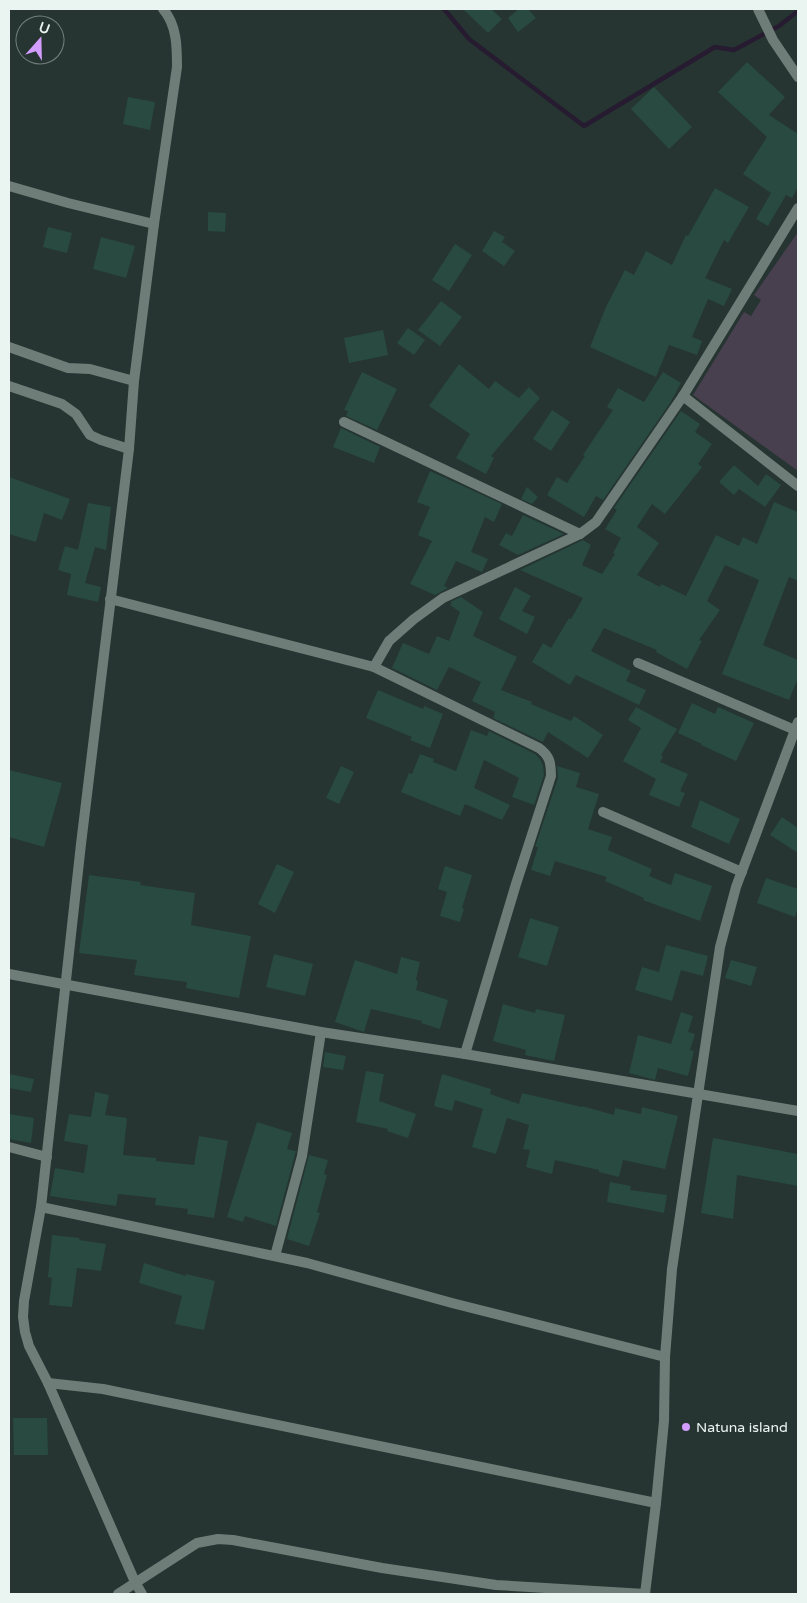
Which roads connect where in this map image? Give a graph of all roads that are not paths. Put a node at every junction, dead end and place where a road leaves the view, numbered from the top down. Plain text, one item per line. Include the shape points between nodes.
1 (163, 9) edge
2 (758, 9) edge
3 (798, 77) edge
4 (9, 186) edge
5 (798, 208) edge
6 (154, 224) junction
7 (9, 347) edge
8 (134, 381) junction
9 (9, 386) edge
10 (683, 396) junction
11 (344, 422) dead end
12 (129, 449) junction
13 (798, 486) edge
14 (580, 534) junction
15 (110, 599) junction
16 (638, 663) dead end
17 (374, 667) junction
18 (796, 726) edge
19 (603, 812) dead end
20 (742, 872) junction
21 (9, 974) edge
22 (66, 984) junction
23 (321, 1032) junction
24 (464, 1054) junction
25 (699, 1093) junction
26 (798, 1111) edge
27 (9, 1147) edge
28 (46, 1157) junction
29 (41, 1207) junction
30 (274, 1256) junction
31 (665, 1357) junction
32 (48, 1383) junction
33 (656, 1503) junction
34 (135, 1582) junction
35 (118, 1594) edge
36 (142, 1594) edge
37 (645, 1594) edge

1 - 6 street via 174,28 177,67
2 - 3 street via 773,40
4 - 6 street
5 - 10 street
6 - 8 street
7 - 8 street via 68,368 90,369
8 - 12 street
9 - 12 street via 62,404 76,414 90,435
10 - 13 street
10 - 14 street via 605,511
11 - 14 street
12 - 15 street
14 - 17 street via 443,598 389,641
15 - 17 street
15 - 22 street
16 - 18 street
17 - 24 street via 539,748 548,755 551,766 551,776
18 - 20 street
19 - 20 street
20 - 25 street via 720,948
21 - 22 street
22 - 23 street
22 - 28 street
23 - 24 street
23 - 30 street via 302,1156
24 - 25 street
25 - 26 street
25 - 31 street via 672,1269
27 - 28 street
28 - 29 street
29 - 30 street
29 - 32 street via 23,1317 29,1346
30 - 31 street
31 - 33 street via 664,1421
32 - 33 street via 103,1389
32 - 34 street
33 - 37 street
34 - 35 street
34 - 36 street
34 - 37 street via 197,1543 218,1539 496,1585

